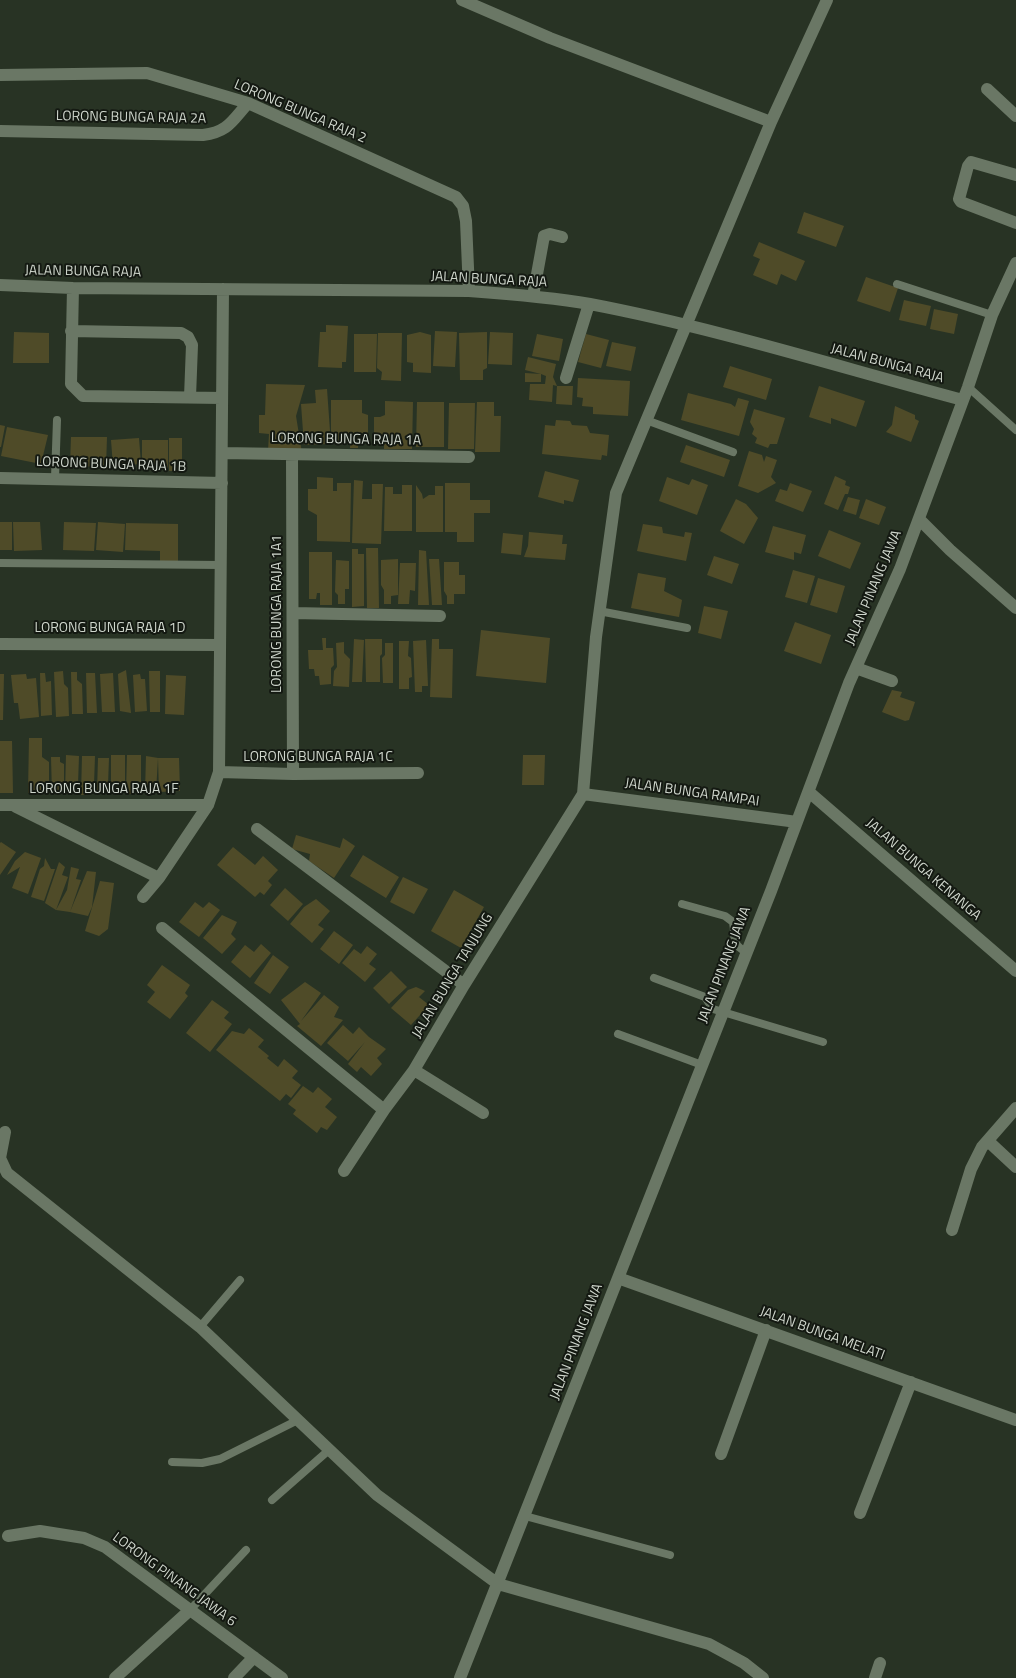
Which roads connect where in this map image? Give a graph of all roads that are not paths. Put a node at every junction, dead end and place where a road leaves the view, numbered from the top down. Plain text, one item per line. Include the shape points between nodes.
1 (827, 0) edge
2 (469, 1) edge
3 (0, 75) edge
4 (987, 89) dead end
5 (248, 103) junction
6 (1016, 116) edge
7 (771, 122) junction
8 (0, 131) edge
9 (1016, 175) edge
10 (1016, 223) edge
11 (562, 237) dead end
12 (1016, 263) edge
13 (897, 284) dead end
14 (0, 285) edge
15 (73, 288) junction
16 (223, 289) junction
17 (469, 291) junction
18 (533, 296) junction
19 (589, 304) junction
20 (992, 315) junction
21 (684, 325) junction
22 (71, 331) junction
23 (566, 378) dead end
24 (968, 387) junction
25 (190, 397) junction
26 (222, 398) junction
27 (963, 400) junction
28 (57, 420) dead end
29 (646, 420) junction
30 (1016, 430) edge
31 (733, 452) dead end
32 (222, 454) junction
33 (292, 454) junction
34 (469, 457) dead end
35 (0, 478) edge
36 (55, 478) junction
37 (222, 483) junction
38 (919, 519) junction
39 (0, 562) edge
40 (222, 565) junction
41 (1016, 608) edge
42 (599, 611) junction
43 (293, 613) junction
44 (440, 616) dead end
45 (687, 628) dead end
46 (0, 644) edge
47 (220, 644) junction
48 (856, 668) junction
49 (892, 681) dead end
50 (219, 772) junction
51 (418, 773) dead end
52 (294, 774) junction
53 (809, 792) junction
54 (583, 794) junction
55 (208, 805) junction
56 (0, 806) edge
57 (14, 806) junction
58 (797, 822) junction
59 (257, 829) dead end
60 (159, 878) junction
61 (143, 898) dead end
62 (682, 904) dead end
63 (162, 928) dead end
64 (746, 952) junction
65 (1016, 971) edge
66 (654, 978) dead end
67 (464, 985) junction
68 (723, 1012) junction
69 (618, 1034) dead end
70 (823, 1042) dead end
71 (702, 1065) junction
72 (414, 1070) junction
73 (1016, 1108) edge
74 (384, 1110) junction
75 (484, 1113) dead end
76 (6, 1132) dead end
77 (988, 1141) junction
78 (1016, 1167) edge
79 (344, 1171) dead end
80 (952, 1230) dead end
81 (618, 1278) junction
82 (240, 1280) dead end
83 (200, 1327) junction
84 (766, 1330) junction
85 (911, 1382) junction
86 (298, 1420) junction
87 (1016, 1420) edge
88 (329, 1450) junction
89 (721, 1454) dead end
90 (172, 1462) dead end
91 (272, 1500) dead end
92 (860, 1513) dead end
93 (525, 1516) junction
94 (8, 1536) dead end
95 (246, 1550) dead end
96 (670, 1555) dead end
97 (498, 1584) junction
98 (190, 1610) junction
99 (254, 1657) junction
100 (880, 1663) dead end
101 (115, 1678) edge
102 (234, 1678) edge
103 (282, 1678) edge
104 (460, 1678) edge
105 (763, 1678) edge
106 (875, 1678) edge

1 - 7 street
2 - 7 street via 550,38
3 - 5 street, LORONG BUNGA RAJA 2 via 147,73
4 - 6 street
5 - 8 street, LORONG BUNGA RAJA 2A via 227,128 216,134
5 - 17 street, LORONG BUNGA RAJA 2 via 456,197 464,206
7 - 21 street
9 - 10 street via 971,162 959,199
11 - 18 street via 544,236
12 - 20 street, JALAN PINANG JAWA
13 - 20 lane
14 - 15 street, JALAN BUNGA RAJA
15 - 16 street, JALAN BUNGA RAJA
15 - 22 street
16 - 17 street, JALAN BUNGA RAJA
16 - 26 street
17 - 18 street, JALAN BUNGA RAJA
18 - 19 street, JALAN BUNGA RAJA
19 - 21 street, JALAN BUNGA RAJA
19 - 23 street
20 - 24 street, JALAN PINANG JAWA
21 - 27 street, JALAN BUNGA RAJA
21 - 29 street
22 - 25 street via 71,384 83,396
22 - 25 street via 181,333 192,345
24 - 27 street, JALAN PINANG JAWA
24 - 30 lane
25 - 26 street
26 - 32 street
27 - 38 street, JALAN PINANG JAWA
28 - 36 lane
29 - 31 lane
29 - 42 street via 616,493
32 - 33 street, LORONG BUNGA RAJA 1A
32 - 37 street
33 - 34 street, LORONG BUNGA RAJA 1A
33 - 43 street, LORONG BUNGA RAJA 1A1
35 - 36 street, LORONG BUNGA RAJA 1B
36 - 37 street, LORONG BUNGA RAJA 1B
37 - 40 street
38 - 41 street
38 - 48 street, JALAN PINANG JAWA
39 - 40 lane
40 - 47 street
42 - 45 lane
42 - 54 street
43 - 44 street
43 - 52 street, LORONG BUNGA RAJA 1A1
46 - 47 street, LORONG BUNGA RAJA 1D
47 - 50 street
48 - 49 street
48 - 53 street, JALAN PINANG JAWA
50 - 52 street, LORONG BUNGA RAJA 1C
50 - 55 street
51 - 52 street, LORONG BUNGA RAJA 1C
53 - 58 street, JALAN PINANG JAWA
53 - 65 street, JALAN BUNGA KENANGA
54 - 58 street, JALAN BUNGA RAMPAI
54 - 67 street, JALAN BUNGA TANJUNG
55 - 57 street, LORONG BUNGA RAJA 1F
55 - 60 street
56 - 57 street, LORONG BUNGA RAJA 1F
57 - 60 street
58 - 64 street, JALAN PINANG JAWA
59 - 67 street
60 - 61 street
62 - 64 lane via 725,916 733,922 737,947
63 - 74 street
64 - 68 street, JALAN PINANG JAWA
66 - 68 lane via 705,997 713,1009
67 - 72 street, JALAN BUNGA TANJUNG
68 - 70 lane
68 - 71 street, JALAN PINANG JAWA
69 - 71 lane
71 - 81 street, JALAN PINANG JAWA
72 - 74 street, JALAN BUNGA TANJUNG
72 - 75 street
73 - 77 street
74 - 79 street, JALAN BUNGA TANJUNG
76 - 83 street via 0,1158 6,1173
77 - 78 street
77 - 80 street via 971,1169
81 - 84 street, JALAN BUNGA MELATI
81 - 93 street, JALAN PINANG JAWA
82 - 83 lane
83 - 86 street
84 - 85 street, JALAN BUNGA MELATI
84 - 89 street
85 - 87 street, JALAN BUNGA MELATI
85 - 92 street
86 - 88 street
86 - 90 lane via 220,1459 202,1464
88 - 91 lane
88 - 97 street via 377,1495
93 - 96 lane
93 - 97 street, JALAN PINANG JAWA
94 - 98 street, LORONG PINANG JAWA 6 via 40,1531 84,1538 105,1547
95 - 98 lane
97 - 104 street, JALAN PINANG JAWA
97 - 105 street via 709,1644 744,1663
98 - 99 street, LORONG PINANG JAWA 6
98 - 101 street
99 - 102 street
99 - 103 street, LORONG PINANG JAWA 6
100 - 106 street

